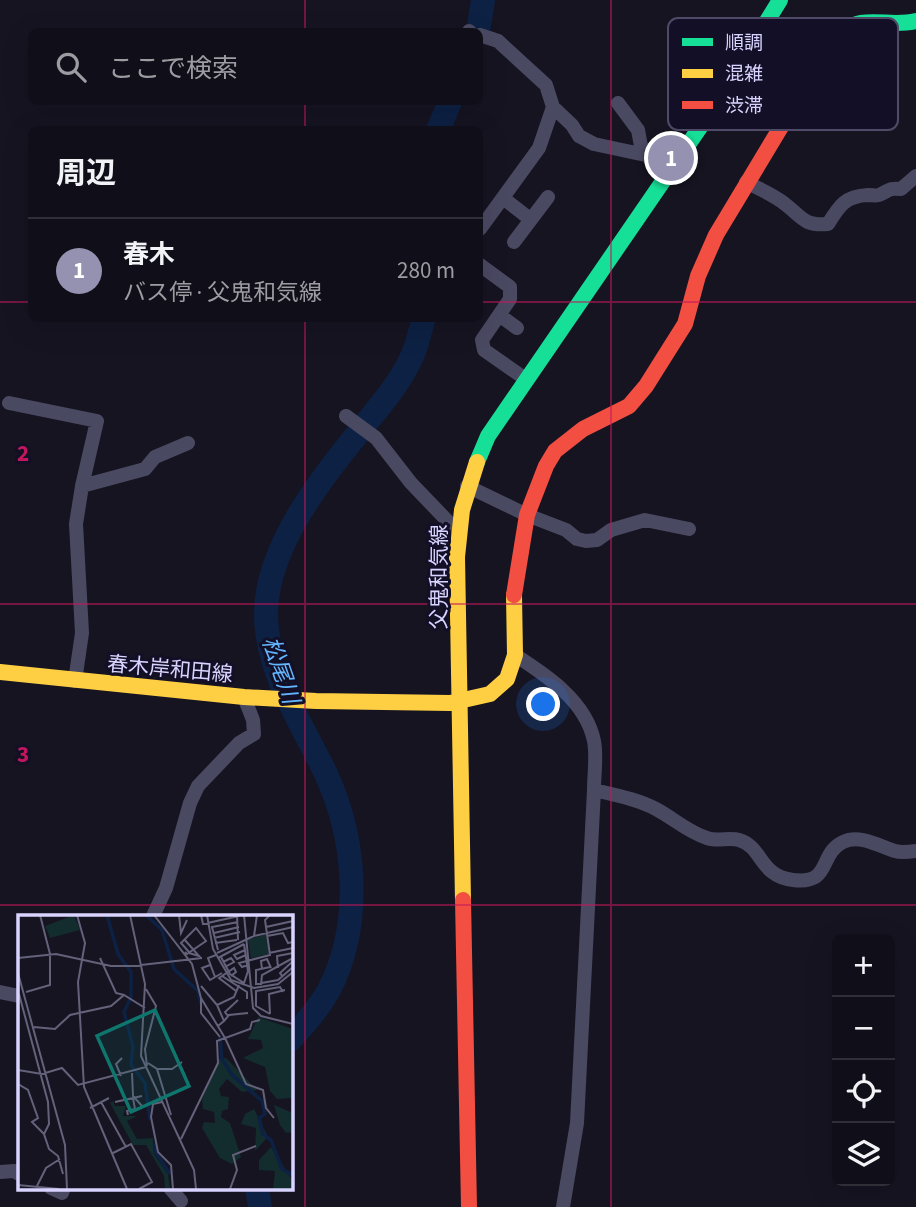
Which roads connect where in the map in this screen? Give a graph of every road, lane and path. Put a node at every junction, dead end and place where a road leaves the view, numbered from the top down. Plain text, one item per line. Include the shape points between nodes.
1 (780, 0) edge
2 (769, 18) edge
3 (916, 21) edge
4 (898, 23) edge
5 (483, 36) edge
6 (618, 103) dead end
7 (554, 107) junction
8 (696, 130) edge
9 (780, 130) edge
10 (650, 156) junction
11 (671, 168) junction
12 (916, 176) edge
13 (746, 182) junction
14 (548, 197) dead end
15 (503, 198) junction
16 (530, 219) junction
17 (483, 225) edge
18 (514, 242) dead end
19 (483, 267) edge
20 (499, 315) junction
21 (517, 328) dead end
22 (527, 380) junction
23 (9, 403) dead end
24 (349, 418) dead end
25 (188, 443) dead end
26 (82, 486) junction
27 (467, 486) junction
28 (527, 515) junction
29 (689, 529) dead end
30 (458, 533) junction
31 (515, 655) junction
32 (0, 673) edge
33 (75, 681) junction
34 (251, 697) junction
35 (461, 699) junction
36 (594, 790) junction
37 (916, 851) edge
38 (153, 915) edge
39 (0, 992) edge
40 (18, 996) edge
41 (0, 1172) edge
42 (18, 1174) edge
43 (172, 1190) edge
44 (181, 1201) dead end
45 (469, 1207) edge
46 (563, 1207) edge

1 - 2 main road, 父鬼和気線
3 - 4 main road
5 - 7 street via 498,41 546,85
6 - 10 street
7 - 10 street via 579,136 594,144
7 - 15 street via 539,148
8 - 11 main road, 父鬼和気線
9 - 13 main road
10 - 11 street
11 - 22 main road, 父鬼和気線
12 - 13 street via 901,189 849,199 828,224 815,225
13 - 28 main road via 698,276 685,324 646,386 629,406 583,429 555,451
14 - 16 street
15 - 16 street
15 - 17 street
16 - 18 street
19 - 20 street via 510,287 510,299
20 - 21 street
20 - 22 street via 482,340 484,350
22 - 27 main road, 父鬼和気線 via 488,436
23 - 26 street via 97,421
24 - 30 street via 376,438
25 - 26 street via 155,457 145,469
26 - 33 street via 76,524 82,633
27 - 28 street
27 - 30 main road, 父鬼和気線
28 - 29 street via 586,541 645,520
28 - 31 main road via 513,604
30 - 35 main road, 父鬼和気線
31 - 35 main road, 春木岸和田線 via 507,679 490,694
31 - 36 street via 551,678 590,725
32 - 33 main road, 春木岸和田線
33 - 34 main road, 春木岸和田線
34 - 35 main road, 春木岸和田線 via 450,703
34 - 38 street via 254,733 198,786
35 - 45 main road, 父鬼和気線
36 - 37 street via 640,801 710,840 739,840 779,877 811,880 844,841 863,839 898,852
36 - 46 street via 577,1123
39 - 40 street
41 - 42 street
43 - 44 street

